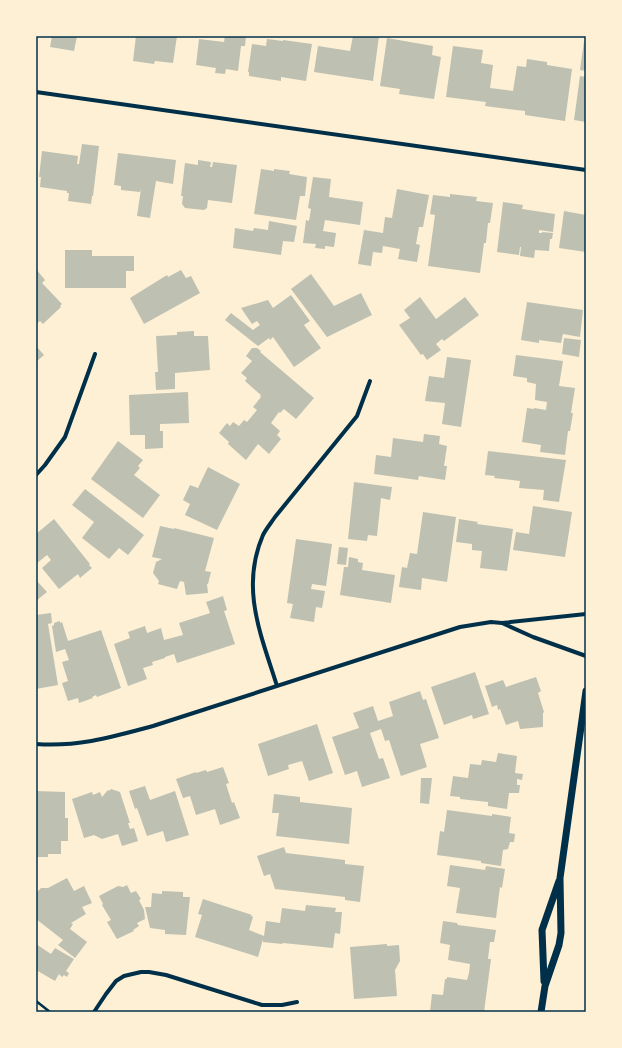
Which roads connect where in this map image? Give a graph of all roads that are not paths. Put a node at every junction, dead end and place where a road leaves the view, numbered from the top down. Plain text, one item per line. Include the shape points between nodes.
1 (36, 92) edge
2 (586, 170) edge
3 (95, 354) dead end
4 (370, 381) dead end
5 (36, 475) edge
6 (586, 614) edge
7 (502, 623) junction
8 (586, 656) edge
9 (277, 686) junction
10 (586, 691) edge
11 (36, 744) edge
12 (560, 878) junction
13 (545, 986) junction
14 (297, 1002) dead end
15 (94, 1012) edge
16 (541, 1012) edge

1 - 2 street
3 - 5 street via 65,437
4 - 9 street via 357,416 275,517 264,534 257,553 253,604
6 - 7 street
7 - 8 street
7 - 9 street via 476,623 460,627
9 - 11 street via 108,739 66,745
10 - 12 street
12 - 13 street via 562,933
12 - 13 street via 542,930
13 - 16 street
14 - 15 street via 282,1006 262,1005 166,975 141,972 116,981

